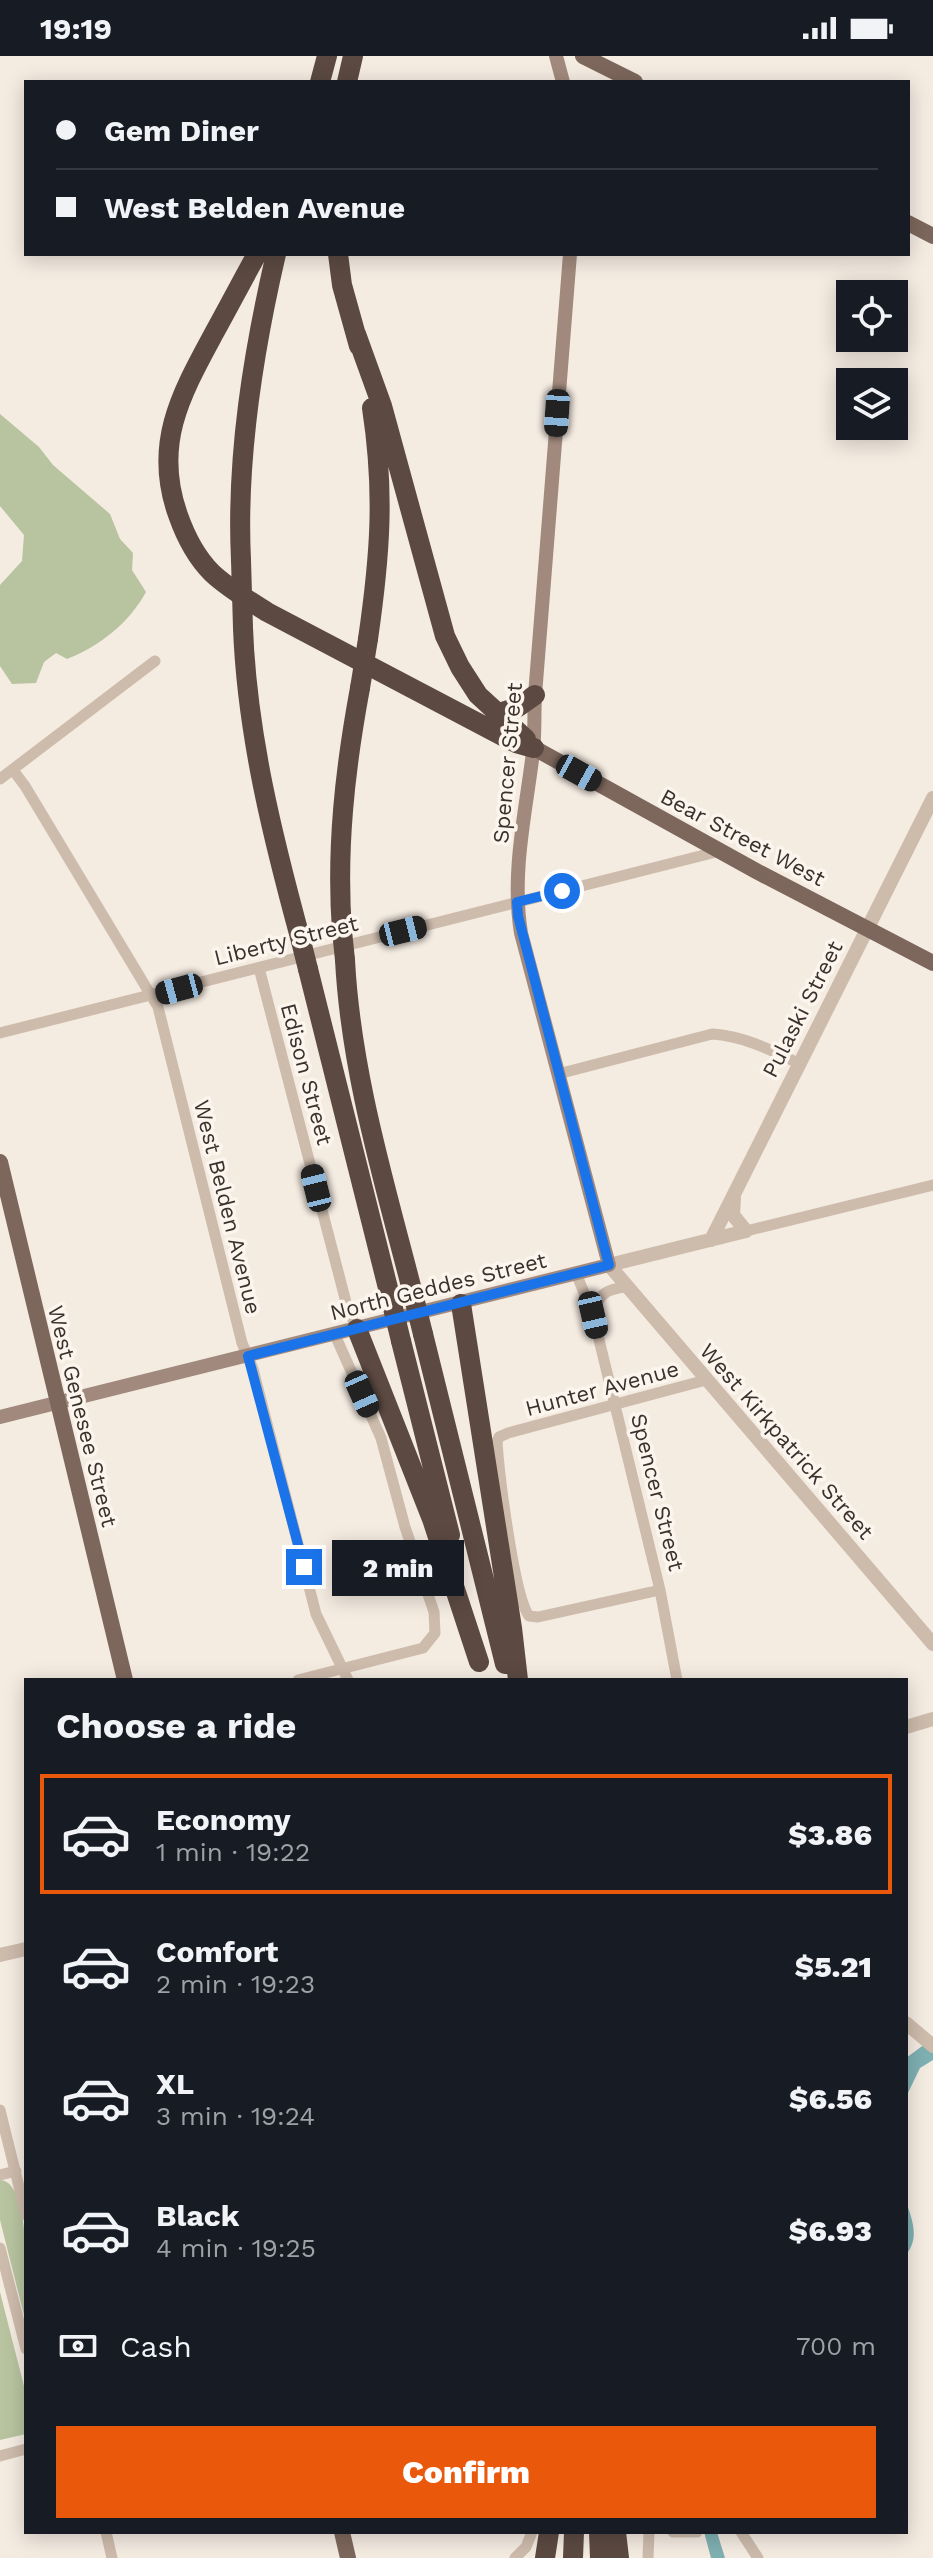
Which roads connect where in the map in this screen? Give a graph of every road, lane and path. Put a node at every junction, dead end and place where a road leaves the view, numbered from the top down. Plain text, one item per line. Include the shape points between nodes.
1 (327, 56) edge
2 (353, 56) edge
3 (556, 56) edge
4 (583, 56) edge
5 (321, 80) edge
6 (347, 80) edge
7 (562, 80) edge
8 (632, 80) edge
9 (910, 224) edge
10 (933, 236) edge
11 (256, 256) edge
12 (276, 256) edge
13 (338, 256) edge
14 (570, 256) edge
15 (356, 334) junction
16 (155, 661) dead end
17 (535, 695) junction
18 (496, 714) junction
19 (534, 748) junction
20 (13, 770) junction
21 (0, 779) edge
22 (933, 798) edge
23 (721, 851) junction
24 (517, 902) junction
25 (868, 928) junction
26 (933, 963) edge
27 (259, 968) junction
28 (152, 996) junction
29 (0, 1033) edge
30 (800, 1064) junction
31 (558, 1074) junction
32 (0, 1162) edge
33 (933, 1185) edge
34 (734, 1198) junction
35 (746, 1231) junction
36 (711, 1240) junction
37 (609, 1265) junction
38 (576, 1273) junction
39 (626, 1287) junction
40 (461, 1304) junction
41 (593, 1315) junction
42 (357, 1329) junction
43 (335, 1335) junction
44 (248, 1356) junction
45 (706, 1380) junction
46 (58, 1402) junction
47 (614, 1406) junction
48 (0, 1417) edge
49 (660, 1590) junction
50 (933, 1644) edge
51 (481, 1671) edge
52 (346, 1674) edge
53 (125, 1678) edge
54 (314, 1678) edge
55 (508, 1678) edge
56 (518, 1678) edge
57 (677, 1678) edge
58 (933, 1719) edge
59 (908, 1726) edge
60 (24, 1949) edge
61 (0, 1955) edge
62 (912, 2028) edge
63 (933, 2046) edge
64 (0, 2110) edge
65 (16, 2171) junction
66 (0, 2175) edge
67 (24, 2206) edge
68 (0, 2248) edge
69 (24, 2341) edge
70 (24, 2450) edge
71 (0, 2456) edge
72 (106, 2534) edge
73 (342, 2534) edge
74 (531, 2534) edge
75 (549, 2534) edge
76 (557, 2534) edge
77 (574, 2534) edge
78 (599, 2534) edge
79 (616, 2534) edge
80 (649, 2534) edge
81 (742, 2534) edge
82 (112, 2558) edge
83 (348, 2558) edge
84 (515, 2558) edge
85 (545, 2558) edge
86 (557, 2558) edge
87 (573, 2558) edge
88 (600, 2558) edge
89 (619, 2558) edge
90 (648, 2558) edge
91 (758, 2558) edge

1 - 5 highway
2 - 6 highway
3 - 7 main road
4 - 8 main road
9 - 10 main road
11 - 19 highway via 176,409 167,469 182,528 212,572 267,612
12 - 51 highway, bridge via 256,350 241,499 243,628 252,722 265,799
13 - 15 highway
14 - 17 main road, Spencer Street
15 - 18 highway via 382,406 445,636 472,686
15 - 55 highway, bridge via 369,390 381,529 341,829 347,1003 362,1088
16 - 20 street
17 - 18 highway
17 - 19 main road, Spencer Street
18 - 19 highway
19 - 23 main road, Bear Street West
19 - 24 main road, Spencer Street
20 - 21 street
20 - 28 street, West Belden Avenue
22 - 25 street, Pulaski Street
23 - 24 street, Liberty Street
23 - 25 main road, Bear Street West
24 - 27 street, Liberty Street
24 - 31 main road, Spencer Street
25 - 26 main road, Bear Street West
25 - 30 street, Pulaski Street
27 - 28 street, Liberty Street
27 - 42 street, Edison Street
28 - 29 street, Liberty Street
28 - 44 street, West Belden Avenue
30 - 31 street via 754,1042 712,1034
30 - 34 street, Pulaski Street
31 - 37 main road, Spencer Street
32 - 46 main road, West Genesee Street
33 - 35 street, North Geddes Street
34 - 35 street via 733,1215
34 - 36 street, Pulaski Street
35 - 36 street, North Geddes Street
36 - 37 street, North Geddes Street
37 - 38 main road, North Geddes Street
37 - 39 street, West Kirkpatrick Street
38 - 40 main road, North Geddes Street
38 - 41 street, Spencer Street
39 - 41 street via 604,1292
39 - 45 street, West Kirkpatrick Street
40 - 42 main road, North Geddes Street
40 - 56 highway
41 - 47 street, Spencer Street
42 - 43 main road, North Geddes Street
42 - 51 highway via 443,1547
43 - 44 main road, North Geddes Street
43 - 52 street via 390,1463 435,1629 423,1648
44 - 46 main road, North Geddes Street
44 - 52 street, West Belden Avenue via 316,1614
45 - 47 street, Hunter Avenue
45 - 50 street, West Kirkpatrick Street
46 - 48 main road, North Geddes Street
46 - 53 main road, West Genesee Street
47 - 49 street, Spencer Street
47 - 49 street, Hunter Avenue via 499,1437 525,1611 538,1617
49 - 57 street, Spencer Street
52 - 54 street
58 - 59 street
60 - 61 street
62 - 63 street
64 - 65 street
65 - 66 street
65 - 67 street
68 - 69 street
70 - 71 street
72 - 82 street
73 - 83 main road
74 - 84 street
75 - 85 highway
76 - 86 highway
77 - 87 highway
78 - 88 highway
79 - 89 highway
80 - 90 street
81 - 91 street

